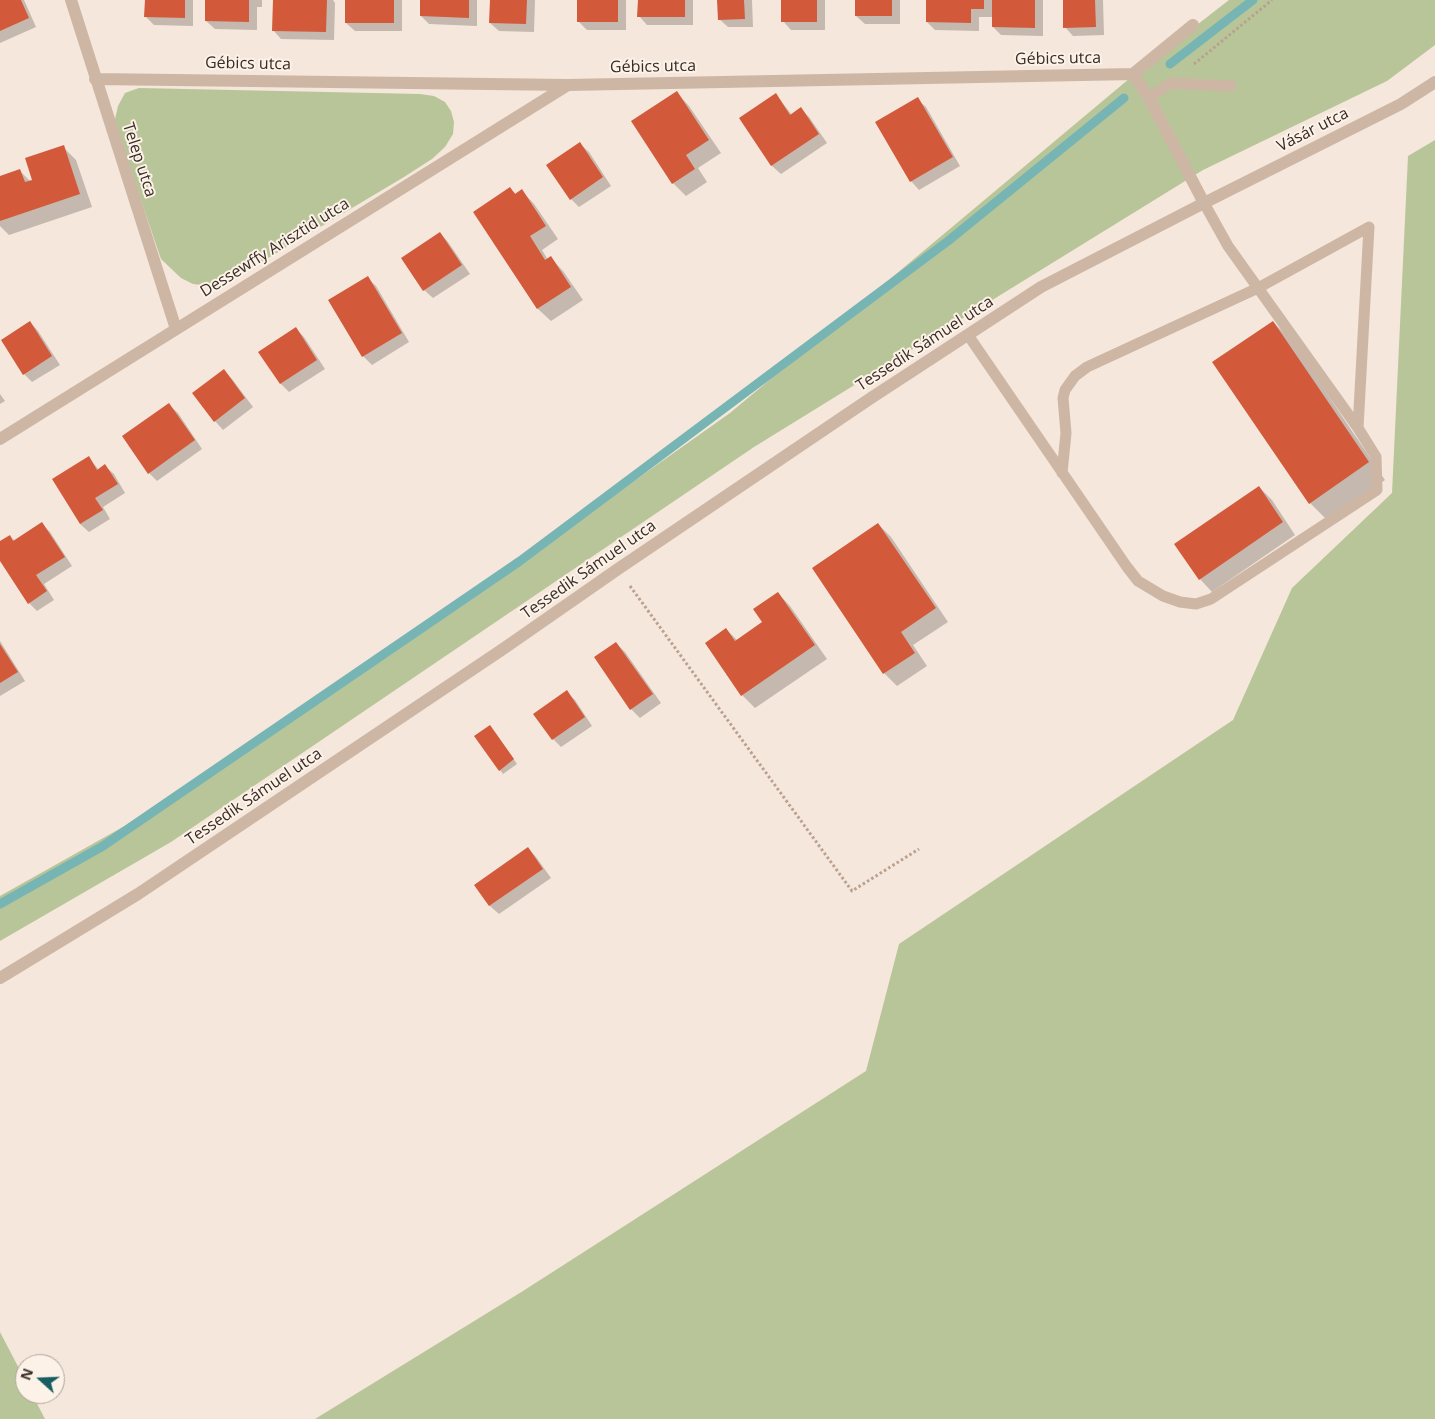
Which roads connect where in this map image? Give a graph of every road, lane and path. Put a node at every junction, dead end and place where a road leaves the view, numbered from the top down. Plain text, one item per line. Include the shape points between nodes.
1 (71, 0) edge
2 (1272, 0) edge
3 (1193, 25) dead end
4 (1133, 74) junction
5 (96, 79) junction
6 (1435, 82) edge
7 (1171, 83) junction
8 (568, 85) junction
9 (1231, 86) dead end
10 (1149, 98) junction
11 (1204, 203) junction
12 (1258, 288) junction
13 (176, 329) junction
14 (968, 335) junction
15 (1358, 428) junction
16 (0, 439) edge
17 (1062, 472) junction
18 (618, 569) junction
19 (919, 849) dead end
20 (0, 978) edge

1 - 5 street, Telep utca
2 - 7 path
3 - 4 street
4 - 8 street, Gébics utca
4 - 10 street
5 - 8 street, Gébics utca
5 - 13 street, Telep utca
6 - 11 street, Vásár utca via 1401,104
7 - 9 lane
7 - 10 lane
8 - 13 street, Dessewffy Arisztid utca
10 - 11 street
11 - 12 lane via 1228,246
11 - 14 street, Tessedik Sámuel utca via 1041,287
12 - 15 lane
12 - 15 lane via 1369,227
12 - 17 lane via 1087,367 1075,376 1063,398 1066,432
13 - 16 street, Dessewffy Arisztid utca
14 - 17 lane
14 - 18 street, Tessedik Sámuel utca
15 - 17 lane via 1376,457 1377,490 1211,599 1196,604 1163,596 1138,581
18 - 19 path via 852,891
18 - 20 street, Tessedik Sámuel utca via 138,894

